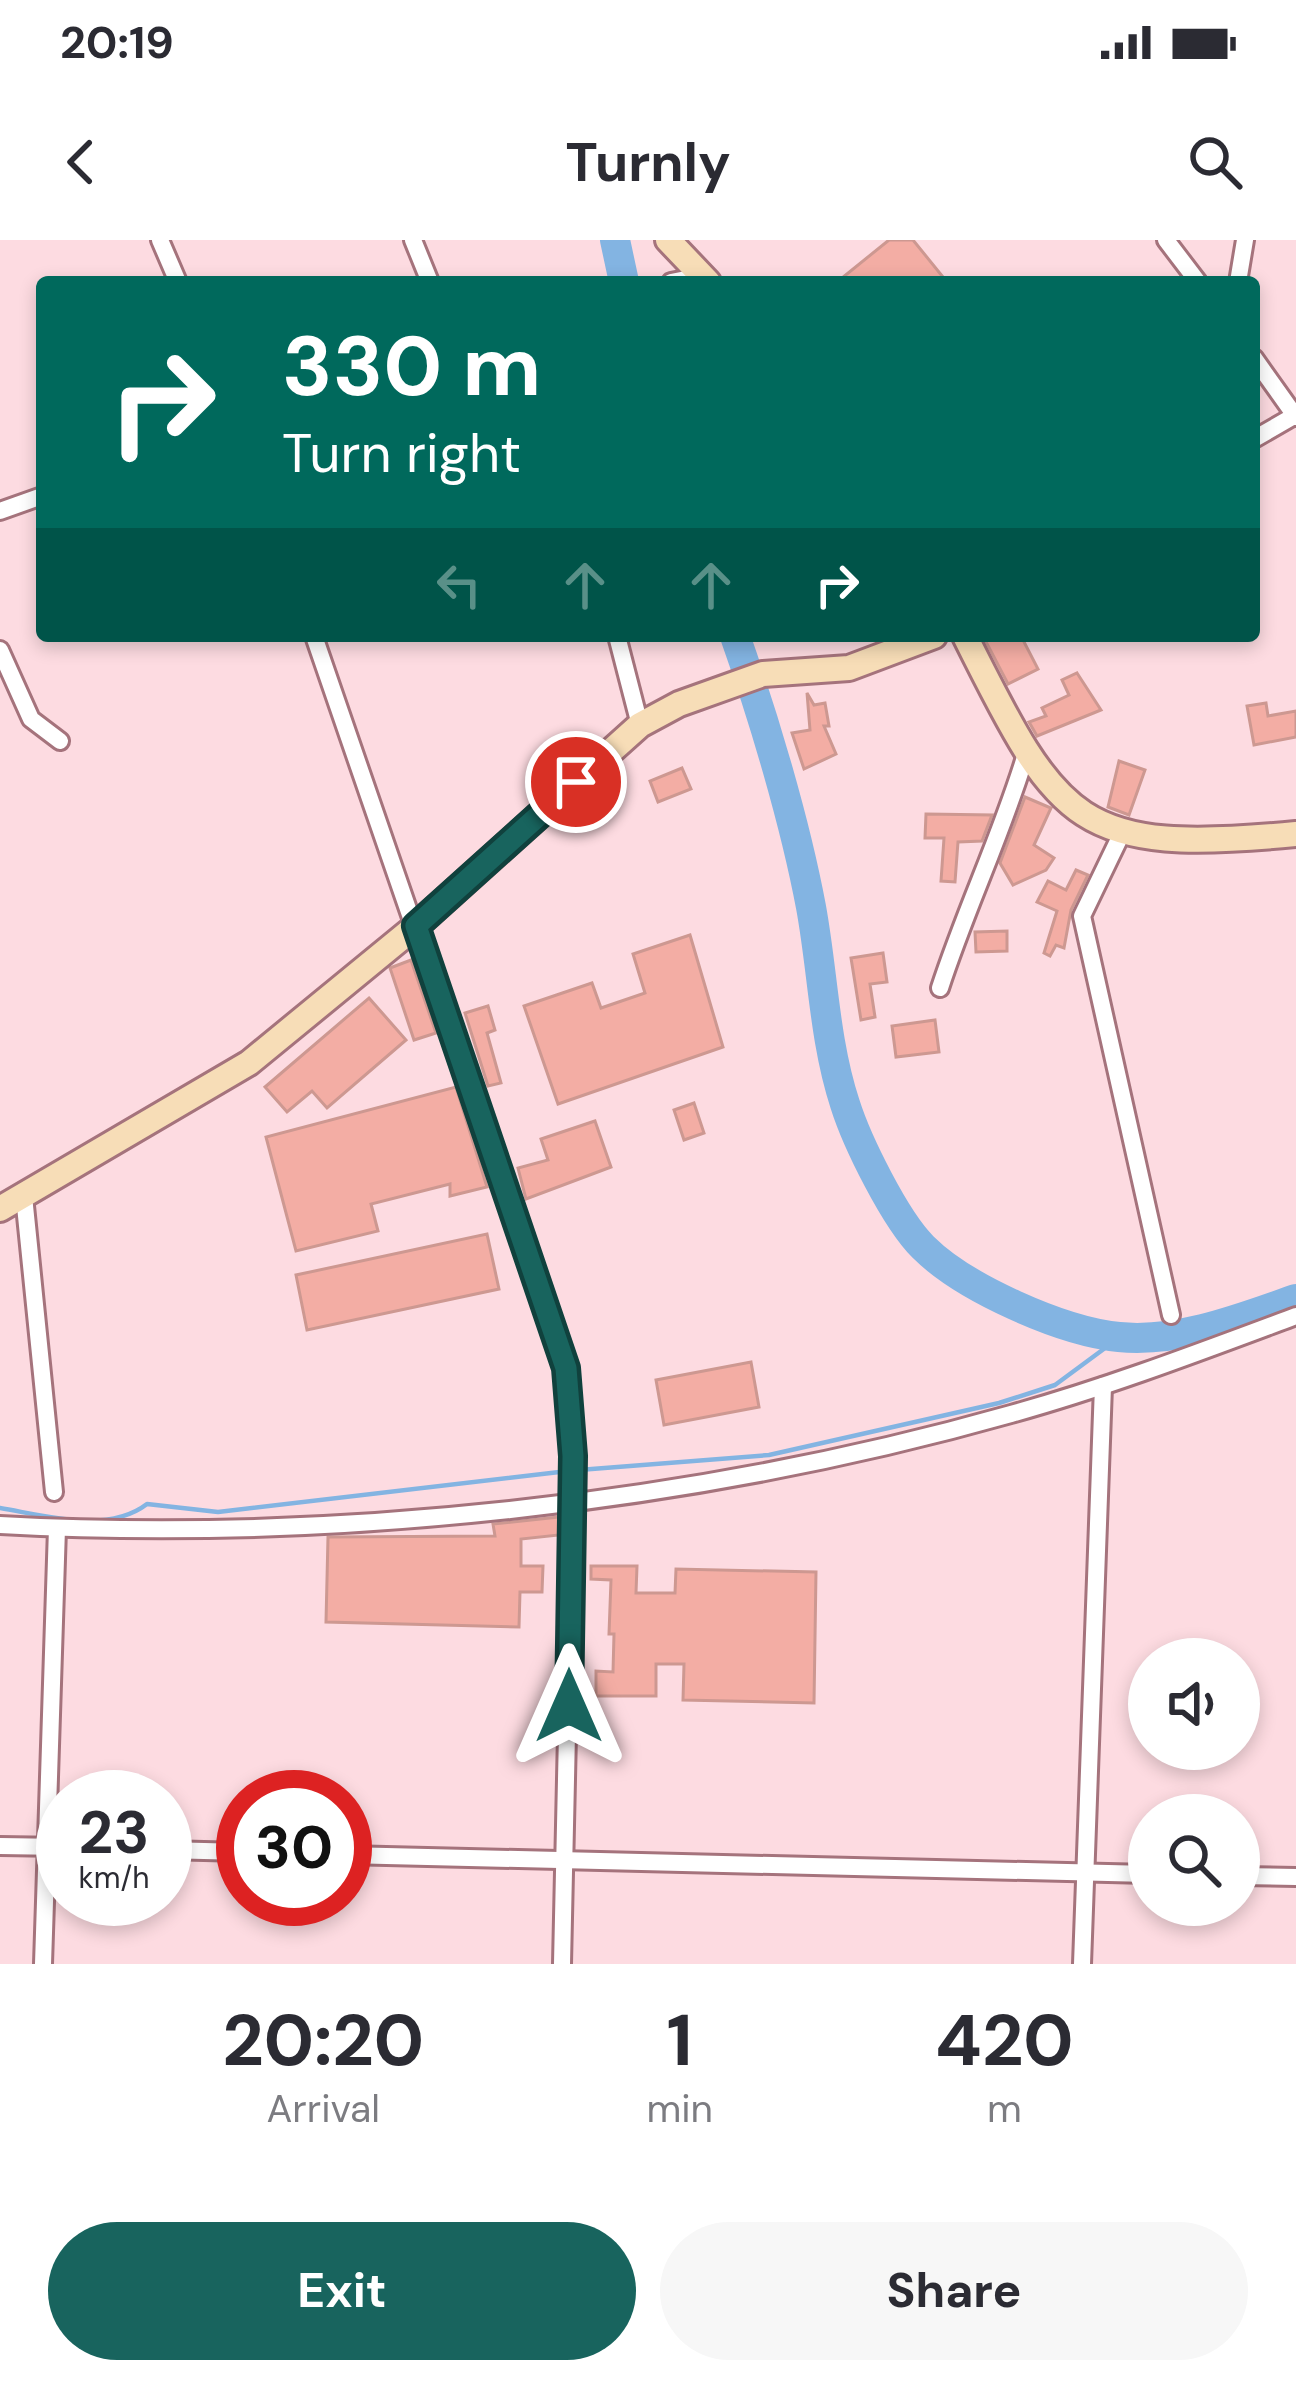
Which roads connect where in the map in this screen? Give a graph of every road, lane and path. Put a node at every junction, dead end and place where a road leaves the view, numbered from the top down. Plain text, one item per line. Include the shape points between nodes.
1 (160, 240) edge
2 (413, 240) edge
3 (668, 240) edge
4 (1166, 240) edge
5 (1245, 240) edge
6 (175, 276) edge
7 (428, 276) edge
8 (702, 276) edge
9 (1193, 276) edge
10 (1239, 276) edge
11 (1260, 366) edge
12 (1295, 416) edge
13 (1260, 436) edge
14 (36, 498) edge
15 (0, 511) edge
16 (316, 642) edge
17 (619, 642) edge
18 (918, 642) edge
19 (968, 642) edge
20 (0, 650) edge
21 (640, 725) junction
22 (60, 741) dead end
23 (1026, 754) junction
24 (1296, 834) edge
25 (1121, 835) junction
26 (416, 926) junction
27 (940, 988) dead end
28 (24, 1196) junction
29 (0, 1210) edge
30 (1171, 1315) dead end
31 (1296, 1316) edge
32 (1103, 1386) junction
33 (54, 1492) dead end
34 (571, 1501) junction
35 (0, 1526) edge
36 (57, 1528) junction
37 (55, 1770) edge
38 (0, 1846) edge
39 (36, 1847) edge
40 (372, 1856) edge
41 (565, 1861) junction
42 (1087, 1872) junction
43 (1128, 1873) edge
44 (1260, 1876) edge
45 (1296, 1877) edge
46 (47, 1926) edge
47 (43, 1964) edge
48 (562, 1964) edge
49 (1082, 1964) edge

1 - 6 street
2 - 7 street
3 - 8 street
4 - 9 street
5 - 10 street
11 - 12 street
12 - 13 street
14 - 15 street
16 - 26 street
17 - 21 street
18 - 21 street via 849,668 763,674
19 - 23 street
20 - 22 street via 31,719
21 - 26 street
23 - 25 street via 1073,808
23 - 27 street
24 - 25 street via 1205,843
25 - 30 street via 1082,916
26 - 28 street via 248,1063
26 - 34 street via 566,1368
28 - 29 street
28 - 33 street
31 - 32 street
32 - 34 street via 833,1455
32 - 42 street
34 - 36 street via 246,1528
34 - 41 street
35 - 36 street
36 - 37 street
38 - 39 street
40 - 41 street
41 - 42 street
41 - 48 street
42 - 43 street
42 - 49 street
44 - 45 street
46 - 47 street

